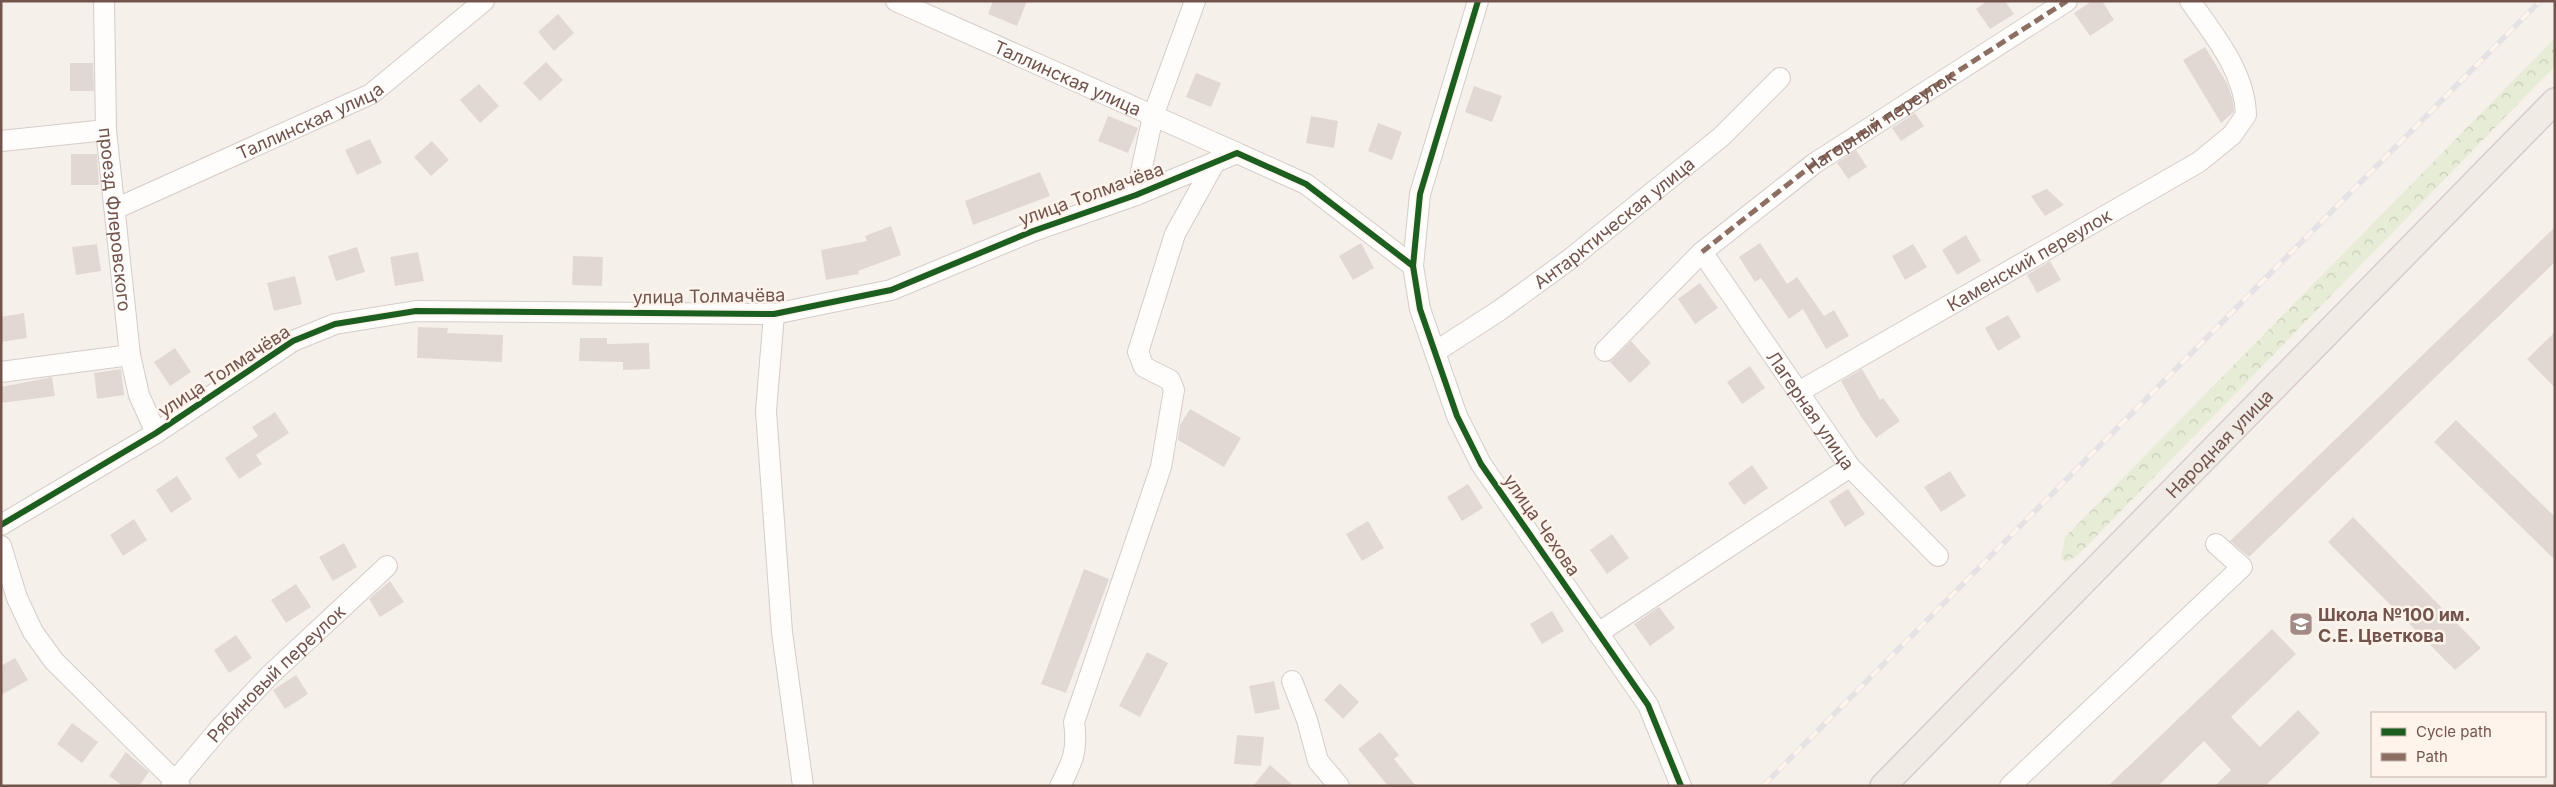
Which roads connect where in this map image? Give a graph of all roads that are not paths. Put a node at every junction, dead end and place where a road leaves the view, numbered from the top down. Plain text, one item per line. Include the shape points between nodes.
1 (104, 1) edge
2 (484, 1) edge
3 (896, 1) edge
4 (1195, 1) edge
5 (2067, 1) edge
6 (2190, 1) edge
7 (1475, 2) edge
8 (1780, 78) dead end
9 (2555, 101) edge
10 (1153, 116) junction
11 (106, 130) junction
12 (1, 141) edge
13 (1237, 153) junction
14 (1215, 162) junction
15 (1136, 195) junction
16 (115, 209) junction
17 (1702, 252) junction
18 (1413, 266) junction
19 (774, 314) junction
20 (1605, 351) dead end
21 (1435, 352) junction
22 (130, 356) junction
23 (1, 372) edge
24 (1800, 391) junction
25 (156, 432) junction
26 (1850, 467) junction
27 (1, 525) edge
28 (2216, 544) dead end
29 (1, 546) edge
30 (1938, 556) dead end
31 (387, 566) dead end
32 (1598, 632) junction
33 (1292, 680) dead end
34 (175, 784) edge
35 (803, 786) edge
36 (1060, 786) edge
37 (1339, 786) edge
38 (1681, 786) edge
39 (1884, 786) edge
40 (2010, 786) edge

1 - 11 street, проезд Флеровского
2 - 16 street, Таллинская улица via 371,94
3 - 10 street, Таллинская улица
4 - 10 street
5 - 17 street, Нагорный переулок via 1814,163
6 - 24 street, Каменский переулок via 2236,70 2243,90 2246,115 2232,135 2199,162
7 - 18 street, улица Чехова via 1420,194
8 - 21 street, Антарктическая улица via 1721,137 1570,259
9 - 39 main road, Народная улица
10 - 13 street, Таллинская улица
10 - 15 street
11 - 12 street
11 - 16 street, проезд Флеровского
13 - 14 street, улица Толмачёва
13 - 18 street via 1306,184
14 - 15 street, улица Толмачёва
14 - 36 street via 1174,234 1138,352 1144,367 1170,380 1174,390 1161,468 1074,722 1077,741 1073,762
15 - 19 street, улица Толмачёва via 1033,231 891,290
16 - 22 street, проезд Флеровского
17 - 20 street, Нагорный переулок
17 - 24 street, Лагерная улица
18 - 21 street, улица Чехова via 1420,309
19 - 25 street, улица Толмачёва via 416,311 335,324 293,340
19 - 35 street via 766,410 782,632
21 - 32 street, улица Чехова via 1457,416 1481,464
22 - 23 street
22 - 25 street, проезд Флеровского via 139,395
24 - 26 street, Лагерная улица
25 - 27 street, улица Толмачёва
26 - 30 street, Лагерная улица
26 - 32 street
28 - 40 street via 2242,567
29 - 34 street via 17,598 33,632 49,654
31 - 34 street, Рябиновый переулок via 270,675
32 - 38 street, улица Чехова via 1648,705
33 - 37 street via 1318,761

